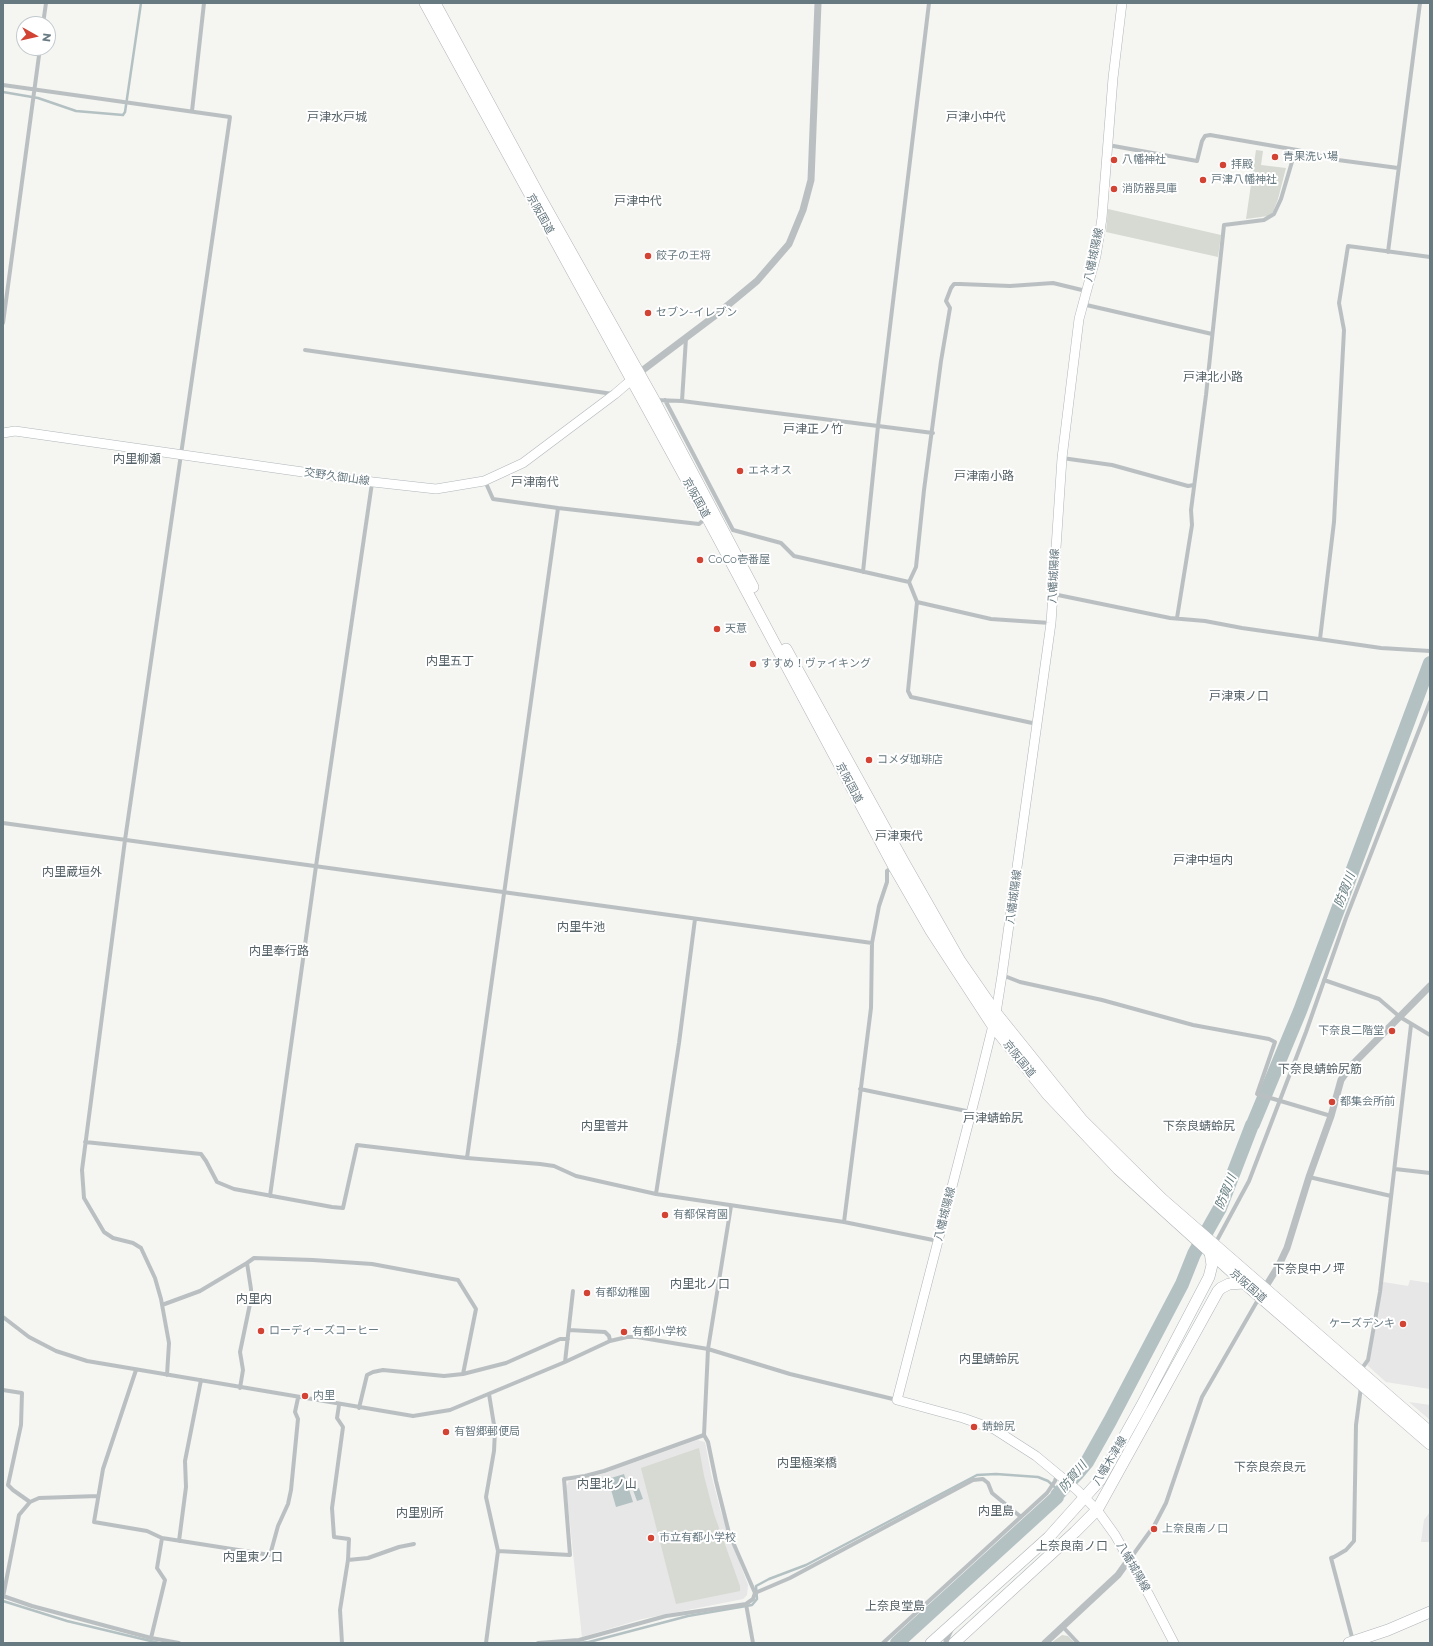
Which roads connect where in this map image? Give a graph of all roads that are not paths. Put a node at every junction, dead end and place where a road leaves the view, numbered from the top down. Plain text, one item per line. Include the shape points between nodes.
1 (46, 3) edge
2 (204, 3) edge
3 (424, 3) edge
4 (435, 3) edge
5 (818, 3) edge
6 (929, 3) edge
7 (1122, 3) edge
8 (1420, 3) edge
9 (44, 16) edge
10 (39, 56) edge
11 (3, 85) edge
12 (34, 89) junction
13 (192, 111) junction
14 (1108, 145) junction
15 (1297, 150) junction
16 (1398, 168) junction
17 (1388, 252) junction
18 (1430, 257) edge
19 (1087, 291) junction
20 (1082, 304) junction
21 (3, 323) edge
22 (1212, 334) junction
23 (686, 338) junction
24 (305, 350) dead end
25 (635, 377) junction
26 (615, 394) junction
27 (659, 400) junction
28 (682, 401) junction
29 (878, 426) junction
30 (3, 433) edge
31 (933, 433) junction
32 (182, 456) junction
33 (1062, 458) junction
34 (484, 480) junction
35 (372, 482) junction
36 (1194, 485) junction
37 (558, 508) junction
38 (707, 517) junction
39 (863, 572) junction
40 (909, 582) junction
41 (1052, 594) junction
42 (917, 602) junction
43 (1177, 618) junction
44 (1051, 624) junction
45 (1320, 639) junction
46 (1428, 650) edge
47 (1430, 702) edge
48 (1037, 724) junction
49 (3, 823) edge
50 (125, 840) junction
51 (316, 866) junction
52 (894, 867) junction
53 (504, 892) junction
54 (695, 919) junction
55 (872, 943) junction
56 (1002, 975) junction
57 (1324, 980) junction
58 (1430, 986) edge
59 (996, 1013) junction
60 (1400, 1017) junction
61 (1411, 1025) junction
62 (993, 1026) junction
63 (1430, 1035) edge
64 (860, 1089) junction
65 (1279, 1102) junction
66 (971, 1112) junction
67 (1332, 1116) junction
68 (85, 1142) junction
69 (467, 1158) junction
70 (1395, 1168) junction
71 (1430, 1173) edge
72 (1309, 1177) junction
73 (656, 1194) junction
74 (270, 1196) junction
75 (1391, 1196) junction
76 (731, 1206) junction
77 (844, 1222) junction
78 (1196, 1235) junction
79 (938, 1241) junction
80 (1212, 1248) junction
81 (247, 1263) junction
82 (1244, 1284) junction
83 (573, 1291) dead end
84 (1262, 1292) junction
85 (162, 1305) junction
86 (3, 1317) edge
87 (569, 1330) junction
88 (568, 1339) junction
89 (610, 1341) junction
90 (708, 1349) junction
91 (565, 1362) junction
92 (136, 1370) junction
93 (1360, 1371) junction
94 (464, 1374) junction
95 (167, 1375) junction
96 (201, 1380) junction
97 (1362, 1385) junction
98 (240, 1388) junction
99 (3, 1390) edge
100 (489, 1394) junction
101 (298, 1398) junction
102 (898, 1400) junction
103 (339, 1405) junction
104 (359, 1408) junction
105 (1430, 1432) edge
106 (704, 1435) junction
107 (1430, 1444) edge
108 (1058, 1473) junction
109 (98, 1496) junction
110 (1086, 1498) junction
111 (30, 1502) junction
112 (1097, 1510) junction
113 (1021, 1517) junction
114 (162, 1538) junction
115 (179, 1541) junction
116 (414, 1544) dead end
117 (498, 1551) junction
118 (348, 1560) junction
119 (1128, 1561) junction
120 (755, 1593) junction
121 (3, 1597) edge
122 (746, 1604) junction
123 (1430, 1612) edge
124 (954, 1622) junction
125 (1063, 1627) junction
126 (151, 1638) junction
127 (1374, 1640) edge
128 (173, 1642) edge
129 (579, 1642) edge
130 (1351, 1642) edge
131 (179, 1643) edge
132 (342, 1643) edge
133 (486, 1643) edge
134 (538, 1643) edge
135 (753, 1643) edge
136 (883, 1643) edge
137 (931, 1643) edge
138 (947, 1643) edge
139 (954, 1643) edge
140 (1045, 1643) edge
141 (1078, 1643) edge
142 (1174, 1643) edge

1 - 9 street
2 - 13 street
3 - 25 main road, 京阪国道
4 - 25 main road, 京阪国道
5 - 23 street via 811,180 803,210 789,244 757,281
6 - 29 street
7 - 14 main road, 八幡城陽線
8 - 16 street
10 - 12 street
11 - 12 street
12 - 13 street
12 - 21 street
13 - 32 street via 230,117
14 - 15 street via 1196,161 1202,141 1205,136 1210,135
14 - 19 main road, 八幡城陽線 via 1102,218
15 - 16 street via 1338,160
15 - 22 street via 1274,214 1264,220 1224,225
16 - 17 street
17 - 18 street
17 - 45 street via 1348,246 1339,303 1344,330 1334,522
19 - 20 main road, 八幡城陽線
19 - 31 street via 1053,283 1010,286 954,284 946,301 950,308
20 - 22 street
20 - 33 main road, 八幡城陽線
22 - 36 street
23 - 25 street
23 - 28 street
24 - 26 street
25 - 26 main road, 交野久御山線
25 - 27 main road, 京阪国道
25 - 38 main road, 京阪国道
26 - 34 main road, 交野久御山線 via 523,463
27 - 28 street
27 - 39 street via 733,530 781,543 794,556
27 - 59 main road, 京阪国道 via 771,621 899,855 960,960
28 - 29 street
29 - 31 street
29 - 39 street
30 - 32 main road, 交野久御山線 via 14,431
31 - 40 street via 916,568
32 - 35 main road, 交野久御山線
32 - 50 street
33 - 36 street via 1112,465 1188,486
33 - 41 main road, 八幡城陽線
34 - 35 main road, 交野久御山線 via 436,489
34 - 37 street via 493,499
35 - 51 street
36 - 43 street via 1192,525
37 - 38 street via 699,524
37 - 53 street
38 - 52 main road, 京阪国道
39 - 40 street
40 - 42 street
41 - 43 street
41 - 44 main road, 八幡城陽線
42 - 44 street via 991,619
42 - 48 street via 908,691 911,697
43 - 45 street
44 - 48 main road, 八幡城陽線
45 - 46 street via 1381,648
47 - 57 street
48 - 56 main road, 八幡城陽線
49 - 50 street
50 - 51 street
50 - 68 street
51 - 53 street
51 - 74 street
52 - 55 street via 887,871 887,882 879,906
52 - 62 main road, 京阪国道 via 931,931
53 - 54 street
53 - 69 street
54 - 55 street
54 - 73 street
55 - 64 street via 871,1008
56 - 59 main road, 八幡城陽線
56 - 65 street via 1020,982 1102,1000 1193,1025 1269,1039 1275,1042 1257,1094
57 - 60 street via 1378,999
57 - 65 street
58 - 60 street
59 - 62 main road, 八幡城陽線
59 - 78 main road, 京阪国道 via 1082,1120
60 - 61 street
60 - 67 street via 1350,1067 1341,1080
61 - 63 street
61 - 70 street
62 - 66 main road, 八幡城陽線
62 - 78 main road, 京阪国道 via 1048,1095 1118,1170
64 - 66 street
64 - 77 street
65 - 67 street
65 - 80 street via 1249,1180
66 - 79 main road, 八幡城陽線
67 - 72 street
68 - 74 street via 201,1154 217,1182 234,1189
68 - 85 street via 82,1170 84,1198 104,1232 141,1248 155,1278
69 - 73 street via 554,1166 576,1176
69 - 74 street via 357,1145 343,1208
70 - 71 street
70 - 75 street
72 - 75 street
72 - 84 street via 1287,1248
73 - 76 street
75 - 93 street via 1380,1292 1368,1360
76 - 77 street
76 - 90 street
77 - 79 street
78 - 80 main road, 京阪国道
79 - 102 main road, 八幡城陽線
80 - 82 main road, 京阪国道
80 - 84 main road, 京阪国道
80 - 110 main road, 八幡木津線 via 1209,1277 1133,1423 1100,1480
81 - 85 street via 200,1291
81 - 94 street via 254,1258 372,1264 458,1280 476,1309
81 - 98 street via 251,1299 240,1352 243,1370
82 - 84 main road, 京阪国道
82 - 112 main road, 八幡木津線 via 1229,1284 1218,1291
83 - 87 street
84 - 93 main road, 京阪国道
84 - 97 main road, 京阪国道
84 - 119 street via 1202,1397 1166,1503 1154,1526
85 - 95 street via 169,1343
86 - 92 street via 29,1337 56,1351 87,1361
87 - 88 street
87 - 89 street via 605,1332
88 - 91 street
88 - 94 street via 560,1339 506,1363
89 - 90 street via 637,1337
89 - 91 street
90 - 102 street via 790,1374
90 - 106 street
91 - 100 street
92 - 95 street
92 - 109 street via 103,1468
93 - 105 main road, 京阪国道
94 - 104 street via 444,1376 383,1370 373,1372 367,1375
95 - 96 street
96 - 98 street
96 - 115 street via 185,1461 186,1487
97 - 107 main road, 京阪国道
97 - 130 street via 1356,1425 1354,1541 1346,1550 1331,1558
98 - 101 street
99 - 111 street via 22,1393 21,1425 8,1484
100 - 104 street via 450,1410 413,1416
100 - 117 street via 495,1431 486,1497
101 - 103 street
101 - 115 street via 291,1490 270,1555
102 - 108 main road, 八幡城陽線 via 994,1429
103 - 104 street
103 - 118 street via 336,1418 343,1427 332,1508 334,1537 349,1539
106 - 117 street via 604,1471 564,1479 570,1555
106 - 120 street via 708,1442 729,1532
108 - 110 main road, 八幡城陽線
108 - 113 street via 1047,1493
109 - 111 street via 39,1498
109 - 114 street via 94,1522 147,1531
110 - 112 main road, 八幡城陽線
110 - 124 main road, 八幡木津線 via 1049,1537
111 - 121 street via 19,1515
112 - 119 main road, 八幡城陽線 via 1115,1535
112 - 139 main road, 八幡木津線
113 - 120 street via 992,1493 988,1483 983,1479 973,1480 790,1578
113 - 136 street
114 - 115 street
114 - 126 street via 157,1568 165,1580
116 - 118 street via 368,1558
117 - 133 street
118 - 132 street via 340,1610
119 - 125 street via 1118,1575
119 - 142 main road, 八幡城陽線
120 - 122 street via 753,1599
121 - 126 street
122 - 129 street via 666,1616
122 - 135 street
123 - 127 main road
124 - 137 main road, 八幡木津線
124 - 138 street via 947,1636
125 - 140 street
125 - 141 street
126 - 128 street
127 - 130 main road
128 - 131 street
129 - 134 street

